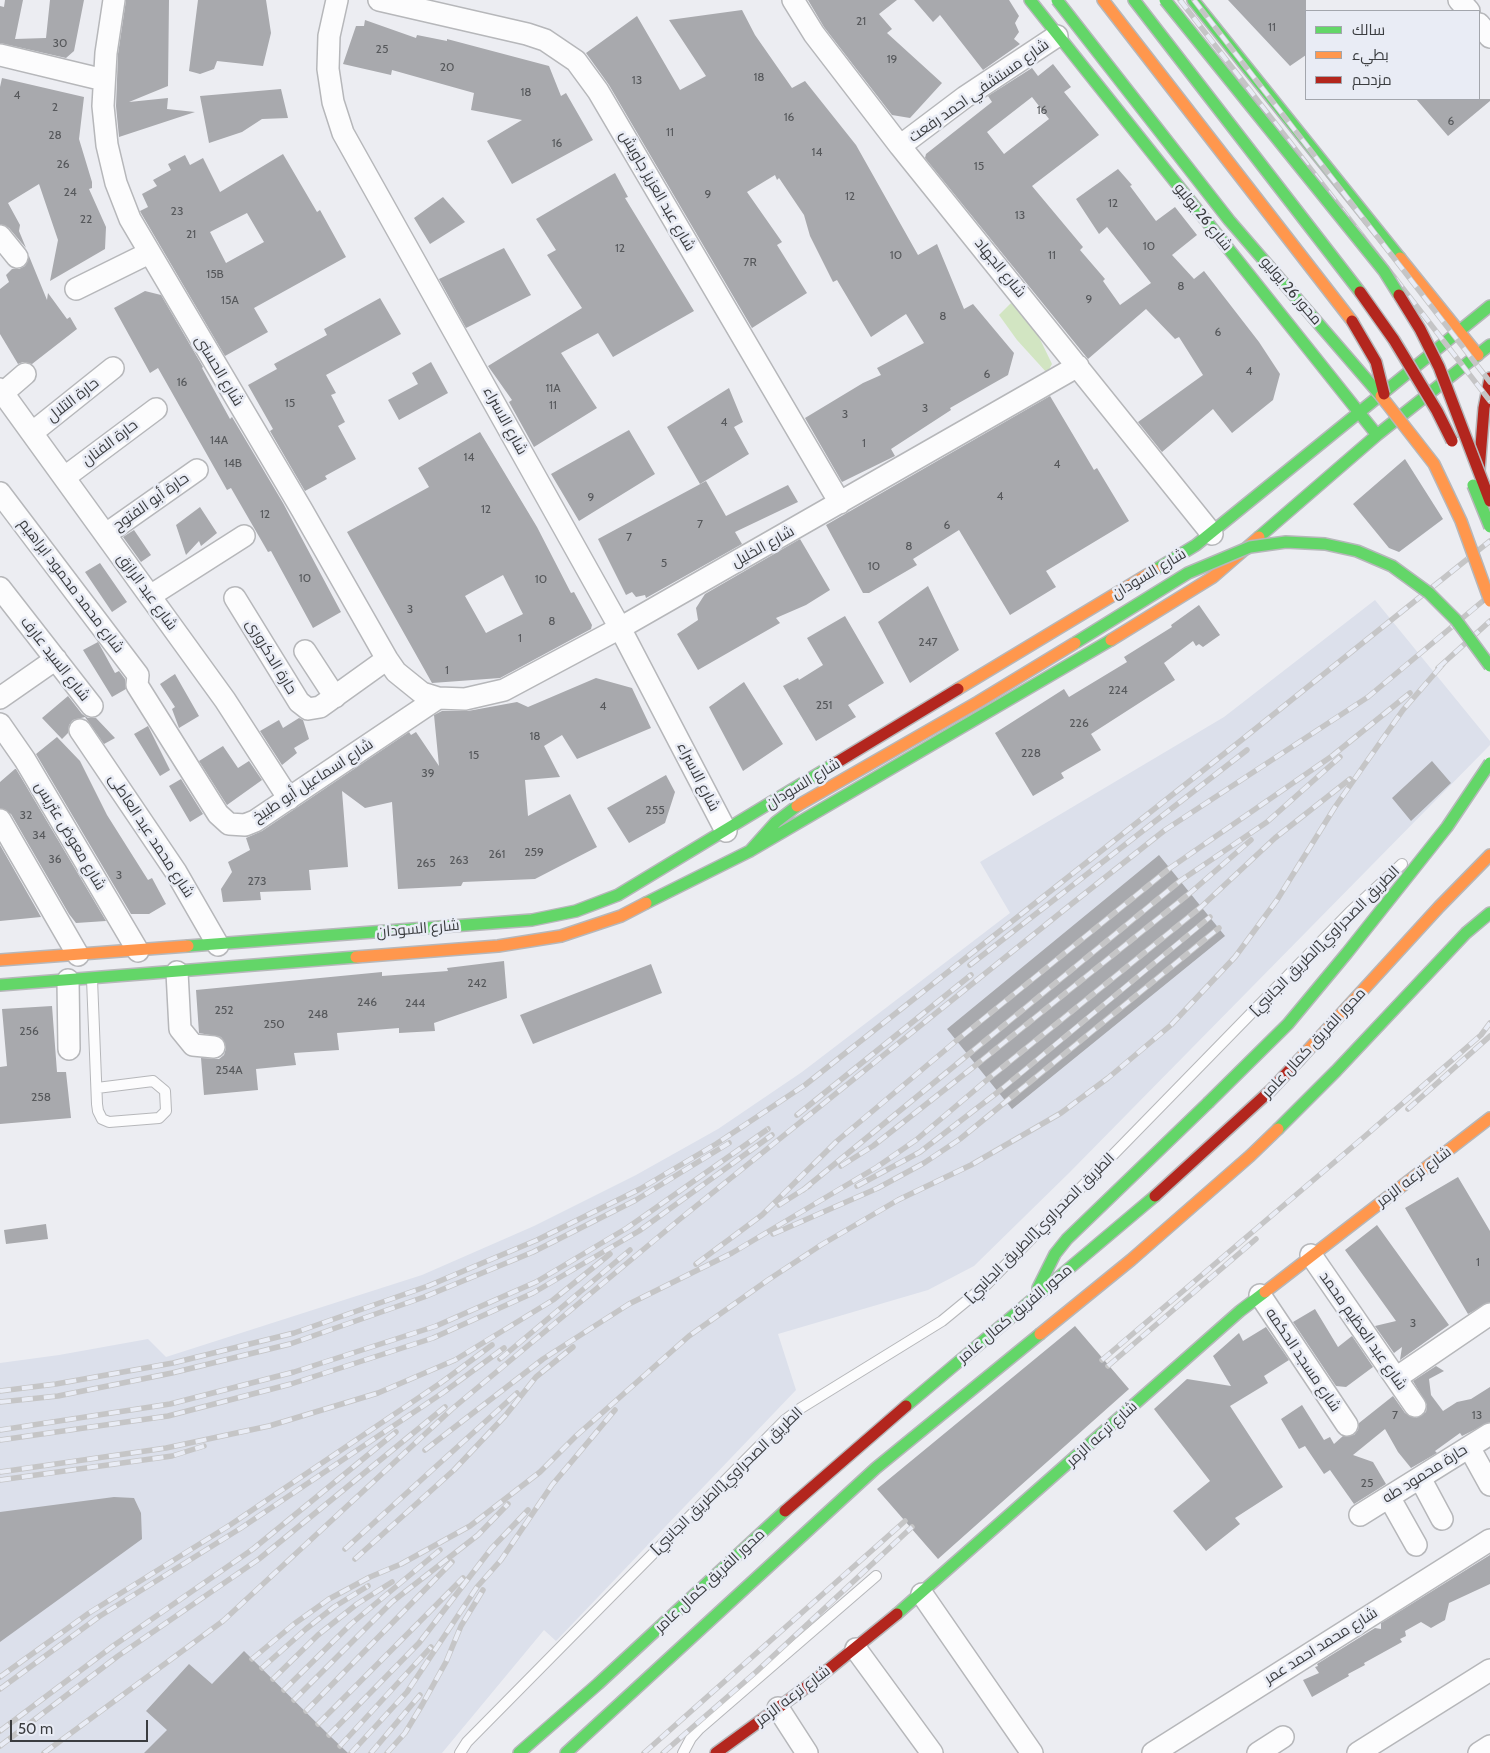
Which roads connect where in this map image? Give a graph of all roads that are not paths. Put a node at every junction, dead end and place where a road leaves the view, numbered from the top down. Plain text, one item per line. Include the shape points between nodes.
1 (114, 0) edge
2 (337, 0) edge
3 (379, 0) edge
4 (793, 0) edge
5 (1030, 0) edge
6 (1057, 0) edge
7 (1103, 0) edge
8 (1134, 0) edge
9 (1165, 0) edge
10 (1192, 0) edge
11 (1459, 0) edge
12 (1468, 10) edge
13 (1490, 14) edge
14 (1480, 23) edge
15 (1480, 25) edge
16 (1057, 36) junction
17 (1490, 37) edge
18 (0, 55) edge
19 (104, 80) junction
20 (900, 146) junction
21 (0, 236) edge
22 (149, 253) junction
23 (17, 257) dead end
24 (76, 289) dead end
25 (1490, 306) edge
26 (1458, 331) junction
27 (1490, 345) edge
28 (1478, 355) junction
29 (1078, 366) junction
30 (113, 368) dead end
31 (25, 374) dead end
32 (1490, 378) edge
33 (2, 391) edge
34 (1386, 402) junction
35 (156, 409) dead end
36 (1359, 411) junction
37 (32, 432) junction
38 (1377, 434) junction
39 (197, 470) dead end
40 (1479, 471) junction
41 (65, 477) junction
42 (0, 492) edge
43 (1490, 501) edge
44 (840, 503) junction
45 (1490, 527) edge
46 (106, 534) junction
47 (1212, 534) junction
48 (244, 536) dead end
49 (0, 588) edge
50 (150, 596) junction
51 (235, 598) dead end
52 (1490, 601) edge
53 (7, 613) edge
54 (620, 628) junction
55 (306, 651) dead end
56 (56, 659) junction
57 (387, 659) junction
58 (1490, 666) edge
59 (136, 680) joint
60 (335, 697) junction
61 (0, 698) edge
62 (438, 698) junction
63 (92, 706) dead end
64 (0, 724) edge
65 (80, 730) dead end
66 (1490, 763) edge
67 (1490, 777) edge
68 (289, 799) junction
69 (0, 820) edge
70 (726, 831) junction
71 (750, 851) junction
72 (1490, 855) edge
73 (1490, 913) edge
74 (218, 944) junction
75 (138, 951) junction
76 (78, 956) junction
77 (0, 960) edge
78 (177, 972) junction
79 (92, 978) junction
80 (68, 980) junction
81 (0, 985) edge
82 (214, 1047) dead end
83 (69, 1049) dead end
84 (96, 1088) junction
85 (1490, 1118) edge
86 (1476, 1129) junction
87 (1490, 1129) edge
88 (1312, 1255) junction
89 (1260, 1295) junction
90 (1033, 1300) junction
91 (1490, 1314) edge
92 (1396, 1378) junction
93 (1415, 1406) dead end
94 (1347, 1426) dead end
95 (1490, 1434) edge
96 (1469, 1447) junction
97 (1420, 1478) junction
98 (1490, 1485) edge
99 (1389, 1497) junction
100 (1360, 1515) dead end
101 (1442, 1519) dead end
102 (1406, 1538) dead end
103 (1490, 1540) edge
104 (876, 1576) dead end
105 (922, 1594) junction
106 (856, 1649) junction
107 (1490, 1670) edge
108 (778, 1708) junction
109 (1283, 1736) dead end
110 (1490, 1746) edge
111 (460, 1753) edge
112 (519, 1753) edge
113 (566, 1753) edge
114 (683, 1753) edge
115 (716, 1753) edge
116 (807, 1753) edge
117 (932, 1753) edge
118 (1032, 1753) edge
119 (1153, 1753) edge
120 (1258, 1753) edge
121 (1358, 1753) edge
122 (1479, 1753) edge

1 - 19 street, شارع الحسنى
2 - 54 street, شارع الاسراء via 329,36 328,69 333,102 343,133
3 - 44 street, شارع عبد العزيز جاويش via 527,34 553,45 576,61 603,100
4 - 20 street, شارع الجهاد via 814,34
5 - 16 main road, شارع 26 يوليو
6 - 34 main road, محور 26 يوليو, bridge via 1229,220
7 - 34 main road, bridge via 1352,321 1376,362
8 - 45 main road, bridge via 1360,292 1419,380 1460,457
9 - 40 main road, bridge via 1384,271 1439,367
10 - 26 main road
11 - 12 street
13 - 14 street
15 - 17 street
16 - 20 street, شارع مستشفي احمد رفعت
16 - 36 main road, شارع 26 يوليو
18 - 19 street
19 - 22 street, شارع الحسنى via 107,145 116,183 130,219
20 - 29 street, شارع الجهاد
21 - 23 street
22 - 24 street
22 - 57 street, شارع الحسنى
25 - 26 main road, شارع السودان
26 - 28 main road
26 - 36 main road, شارع السودان
27 - 28 main road, شارع السودان
28 - 38 main road, شارع السودان
29 - 44 street, شارع الخليل
29 - 47 street, شارع الجهاد
30 - 37 street, حارة التلال
31 - 33 street
32 - 40 main road
33 - 37 street, شارع عبد الرازق
34 - 52 main road, محور 26 يوليو, bridge via 1434,464 1475,555
35 - 41 street, حارة الفنان
36 - 38 main road, شارع 26 يوليو
36 - 47 main road, شارع السودان
37 - 41 street, شارع عبد الرازق
38 - 71 main road, شارع السودان via 1213,577 1166,608
39 - 46 street, حارة أبو الفتوح
40 - 43 main road, bridge
41 - 46 street, شارع عبد الرازق
42 - 59 street, شارع محمد محمود ابراهيم via 138,675
44 - 54 street, شارع الخليل
46 - 50 street, شارع عبد الرازق
47 - 70 main road, شارع السودان
48 - 50 street
49 - 53 street, شارع السيد عارف
50 - 68 street, شارع عبد الرازق via 225,700
51 - 60 street, حارة الدكرورى via 303,707 314,709
53 - 56 street, شارع السيد عارف
54 - 62 street, شارع الخليل via 504,690 465,699
54 - 70 street, شارع الاسراء
55 - 60 street
56 - 61 street
56 - 63 street, شارع السيد عارف
57 - 60 street, حارة الدكرورى
57 - 62 street, شارع الحسنى via 408,684
58 - 71 main road, bridge via 1456,620 1429,593 1392,566 1357,551 1325,544 1286,542 1250,547 1188,573 978,702 797,806 767,831
59 - 68 street, شارع اسماعيل أبو طبيخ via 223,820 236,826 245,825
62 - 68 street, شارع اسماعيل أبو طبيخ
64 - 75 street, شارع معوض عتريس via 26,760
65 - 74 street, شارع محمد عبد العاطى via 176,872
66 - 90 main road, bridge via 1447,827 1288,1024 1067,1239 1055,1254
67 - 111 lane, الطريق الصحراوي[الطريق الجانبي] via 1350,912 988,1284 942,1321 785,1420 467,1742
69 - 76 street
70 - 74 main road, شارع السودان via 618,896 554,917
71 - 78 main road, شارع السودان via 621,916 561,936 498,946
72 - 90 main road, محور الفريق كمال عامر via 1271,1090
73 - 113 main road, محور الفريق كمال عامر via 1466,933 1336,1071 1250,1156 1131,1260 876,1468
74 - 75 main road, شارع السودان
75 - 76 main road, شارع السودان
76 - 77 main road, شارع السودان
78 - 79 main road, شارع السودان
78 - 82 street via 180,1029 192,1045
79 - 80 main road, شارع السودان
79 - 84 lane
80 - 81 main road, شارع السودان
80 - 83 street
84 - 84 lane via 98,1112 109,1122 159,1118 166,1111 165,1091 153,1081
85 - 86 main road, شارع ترعه الزمر
86 - 87 main road
86 - 88 main road, شارع ترعه الزمر
88 - 89 main road, شارع ترعه الزمر
88 - 92 street, شارع عبد العظيم محمد
89 - 94 street, شارع مسجد الحكمه
89 - 105 main road, شارع ترعه الزمر
90 - 112 main road, محور الفريق كمال عامر via 818,1481
91 - 92 street
92 - 93 street, شارع عبد العظيم محمد
95 - 96 street, حارة محمود طه
96 - 97 street, حارة محمود طه
96 - 98 street
97 - 99 street, حارة محمود طه
97 - 101 street
99 - 100 street, حارة محمود طه
99 - 102 street
103 - 119 street, شارع محمد احمد عمر
104 - 114 lane via 699,1729
105 - 106 main road, شارع ترعه الزمر
105 - 118 street
106 - 108 main road, شارع ترعه الزمر
106 - 117 street
107 - 121 street
108 - 115 main road, شارع ترعه الزمر
108 - 116 street
109 - 120 street
110 - 122 street

